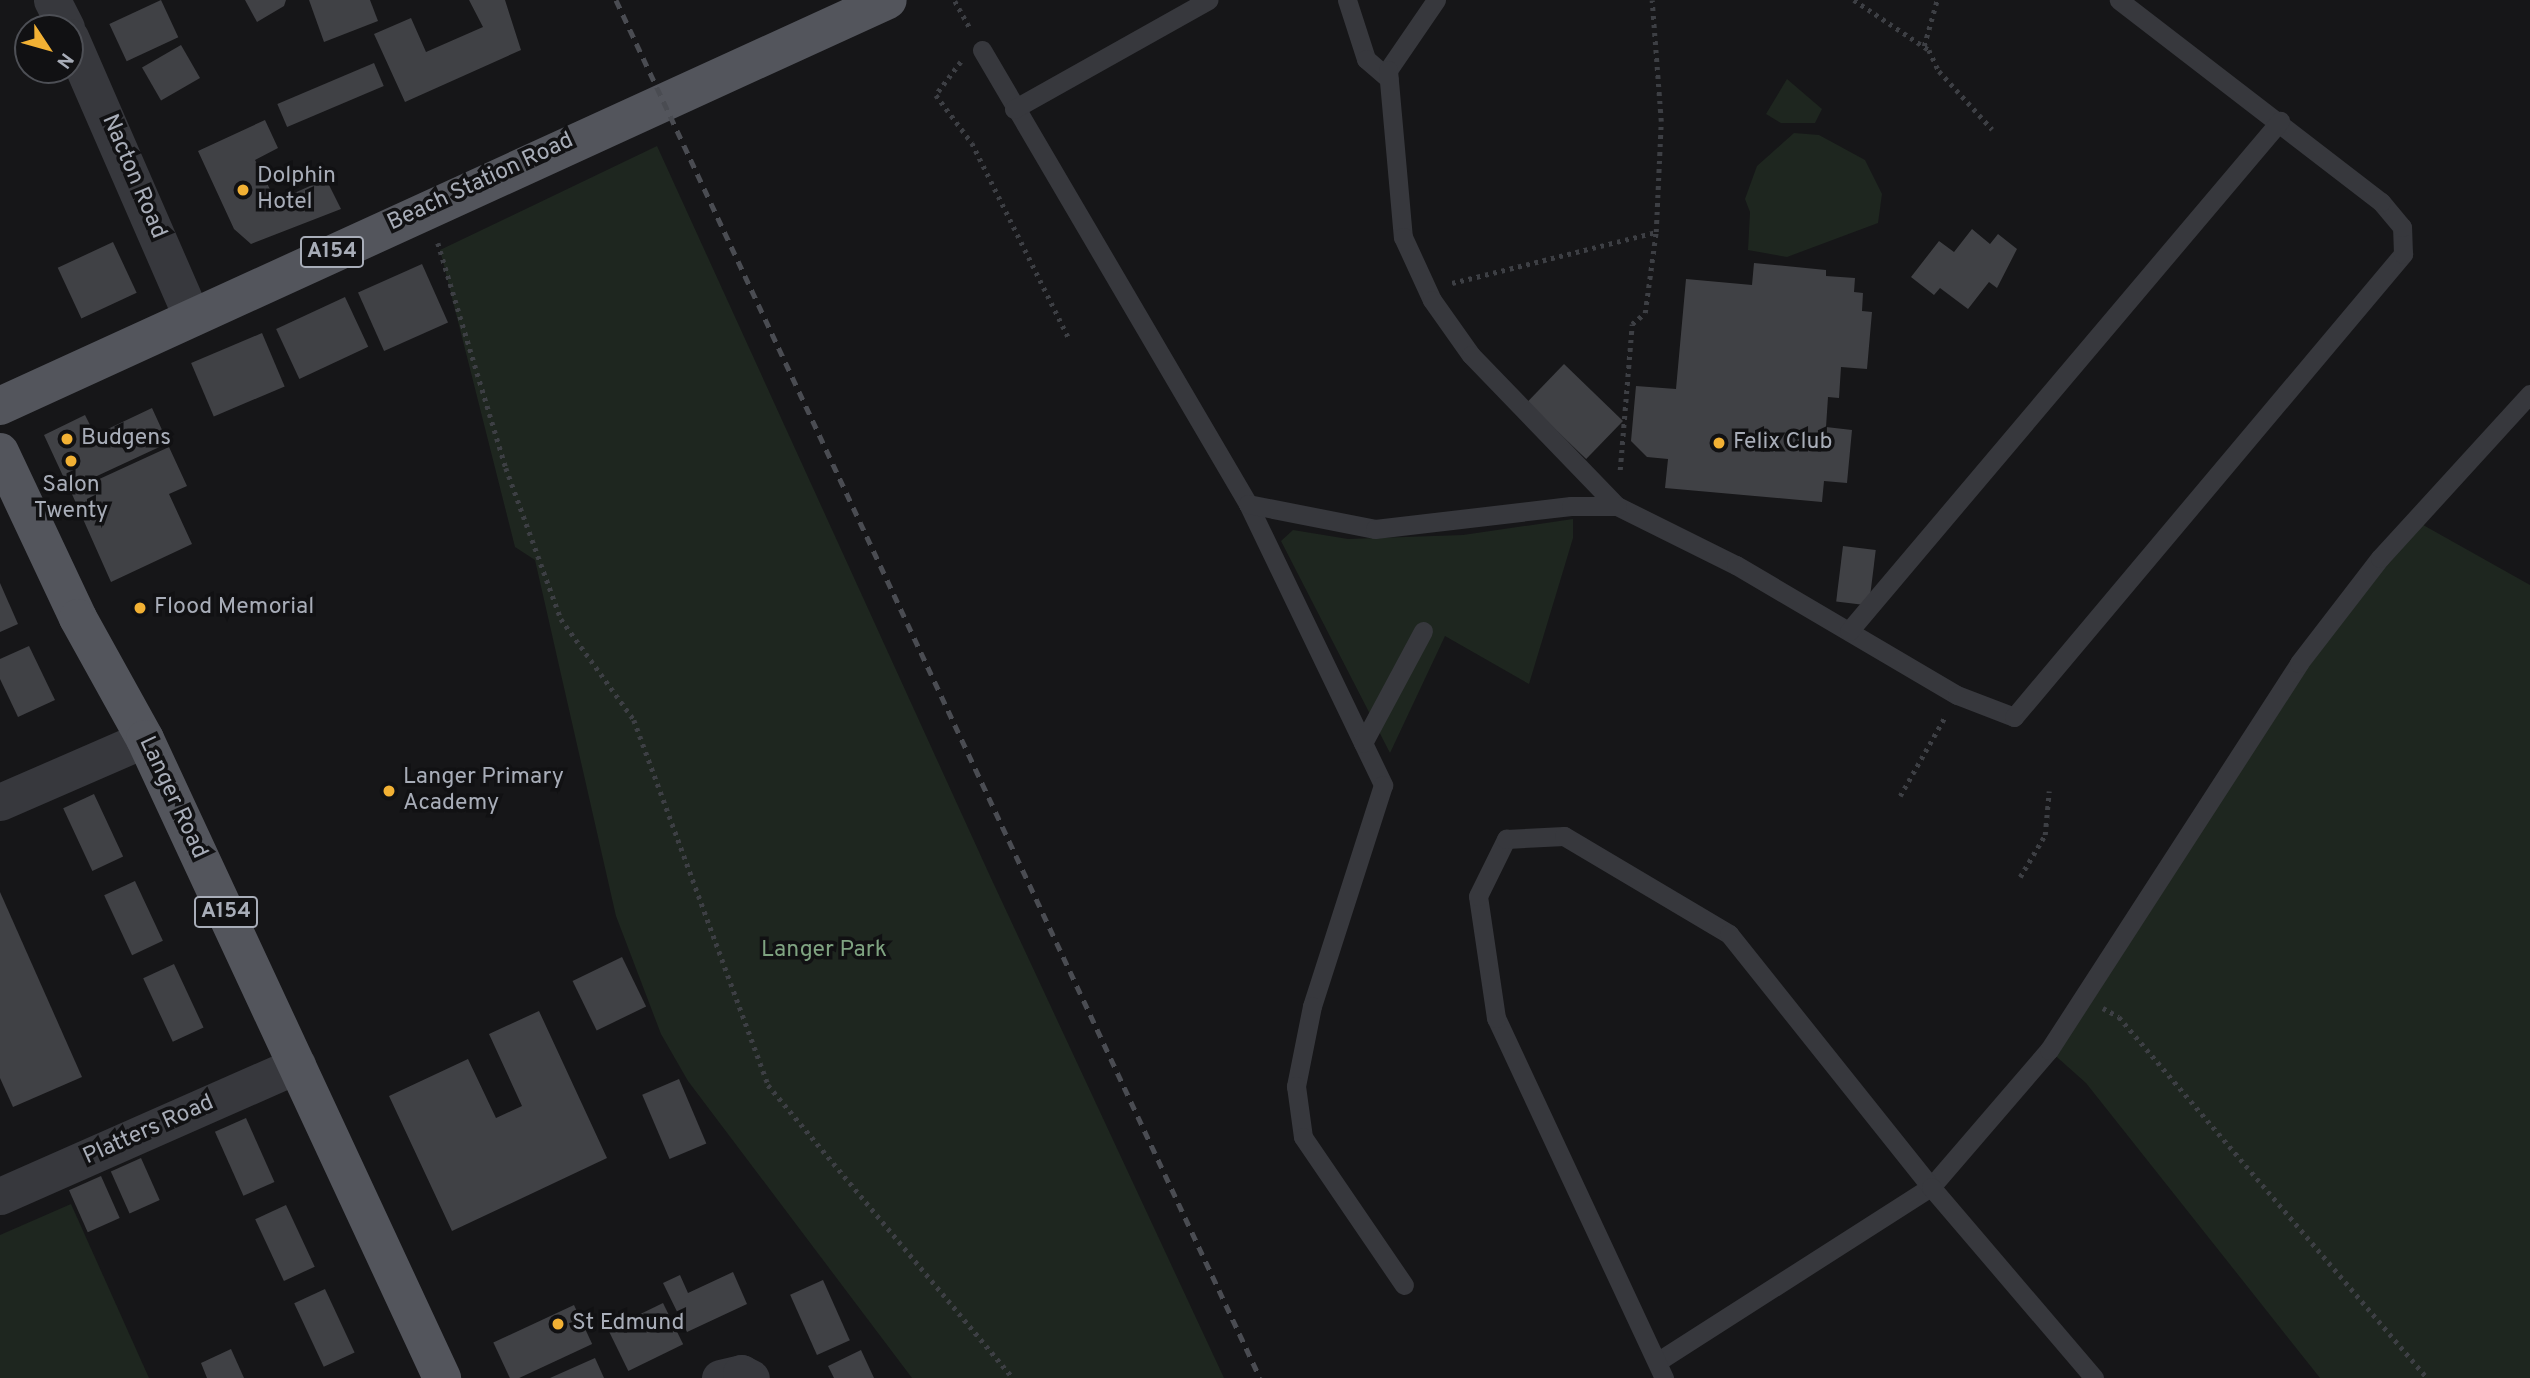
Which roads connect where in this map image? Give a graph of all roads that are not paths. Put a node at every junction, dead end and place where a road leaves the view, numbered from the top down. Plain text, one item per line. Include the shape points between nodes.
1 (888, 0) edge
2 (1208, 0) edge
3 (1346, 0) edge
4 (1436, 0) edge
5 (2119, 0) edge
6 (982, 50) road end
7 (84, 60) edge
8 (1389, 79) junction
9 (1014, 109) junction
10 (2280, 121) junction
11 (192, 318) junction
12 (2530, 394) edge
13 (0, 406) edge
14 (0, 452) edge
15 (1248, 504) junction
16 (1617, 506) junction
17 (1423, 631) dead end
18 (1849, 631) junction
19 (145, 739) junction
20 (1363, 743) junction
21 (0, 802) edge
22 (297, 1065) junction
23 (1931, 1188) junction
24 (0, 1196) edge
25 (1404, 1285) dead end
26 (1662, 1369) edge
27 (442, 1378) edge
28 (720, 1378) edge
29 (751, 1378) edge
30 (2094, 1378) edge

1 - 11 main road, Beach Station Road / A154
2 - 9 lane
3 - 8 lane via 1366,59
4 - 8 lane via 1388,70
5 - 10 lane
6 - 9 lane
7 - 11 street, Nacton Road
8 - 16 lane via 1403,237 1427,287 1471,355
9 - 15 lane
10 - 18 lane
10 - 18 lane via 2381,202 2402,228 2403,254 2014,717 1957,695
11 - 13 main road, Beach Station Road / A154
12 - 23 lane via 2476,460 2380,558 2299,663 2049,1050
14 - 19 main road, Langer Road / A154 via 78,618
15 - 16 lane via 1375,528
15 - 20 lane
16 - 18 lane via 1736,565
17 - 20 lane
19 - 21 street
19 - 22 main road, Langer Road / A154
20 - 25 lane via 1383,785 1312,1006 1296,1086 1303,1137
22 - 24 street, Platters Road
22 - 27 main road, Langer Road / A154
23 - 26 lane
23 - 26 lane via 1729,934 1564,836 1506,839 1478,896 1496,1018
23 - 30 lane
28 - 29 street via 741,1373

